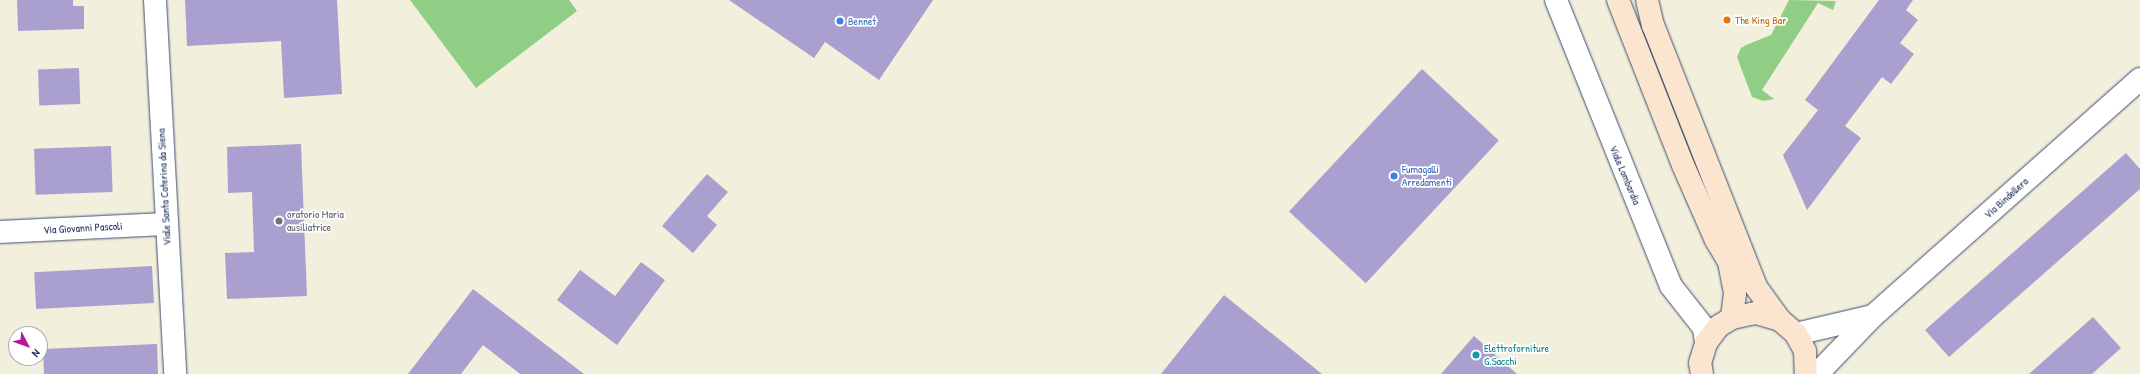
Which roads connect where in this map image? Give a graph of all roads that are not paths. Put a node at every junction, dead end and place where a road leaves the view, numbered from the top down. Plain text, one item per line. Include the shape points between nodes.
1 (155, 0) edge
2 (1556, 0) edge
3 (1618, 0) edge
4 (1647, 0) edge
5 (2140, 79) edge
6 (166, 224) junction
7 (0, 232) edge
8 (1873, 316) junction
9 (1732, 318) junction
10 (1780, 320) junction
11 (1796, 334) junction
12 (1706, 343) junction
13 (175, 374) edge
14 (1702, 374) edge
15 (1806, 374) edge
16 (1817, 374) edge

1 - 6 street, Viale Santa Caterina da Siena
2 - 12 street, Viale Lombardia via 1671,286 1704,328
3 - 9 main road via 1689,179 1716,240 1729,262 1735,293
4 - 10 main road via 1658,40 1756,287
5 - 8 street, Via Bindellera
6 - 7 street, Via Giovanni Pascoli
6 - 13 street, Viale Santa Caterina da Siena
8 - 11 street, Via Bindellera
8 - 16 street, Via Bindellera
9 - 10 main road via 1756,313
9 - 12 main road via 1719,326
10 - 11 main road
11 - 15 main road via 1805,351
12 - 14 main road via 1700,363

